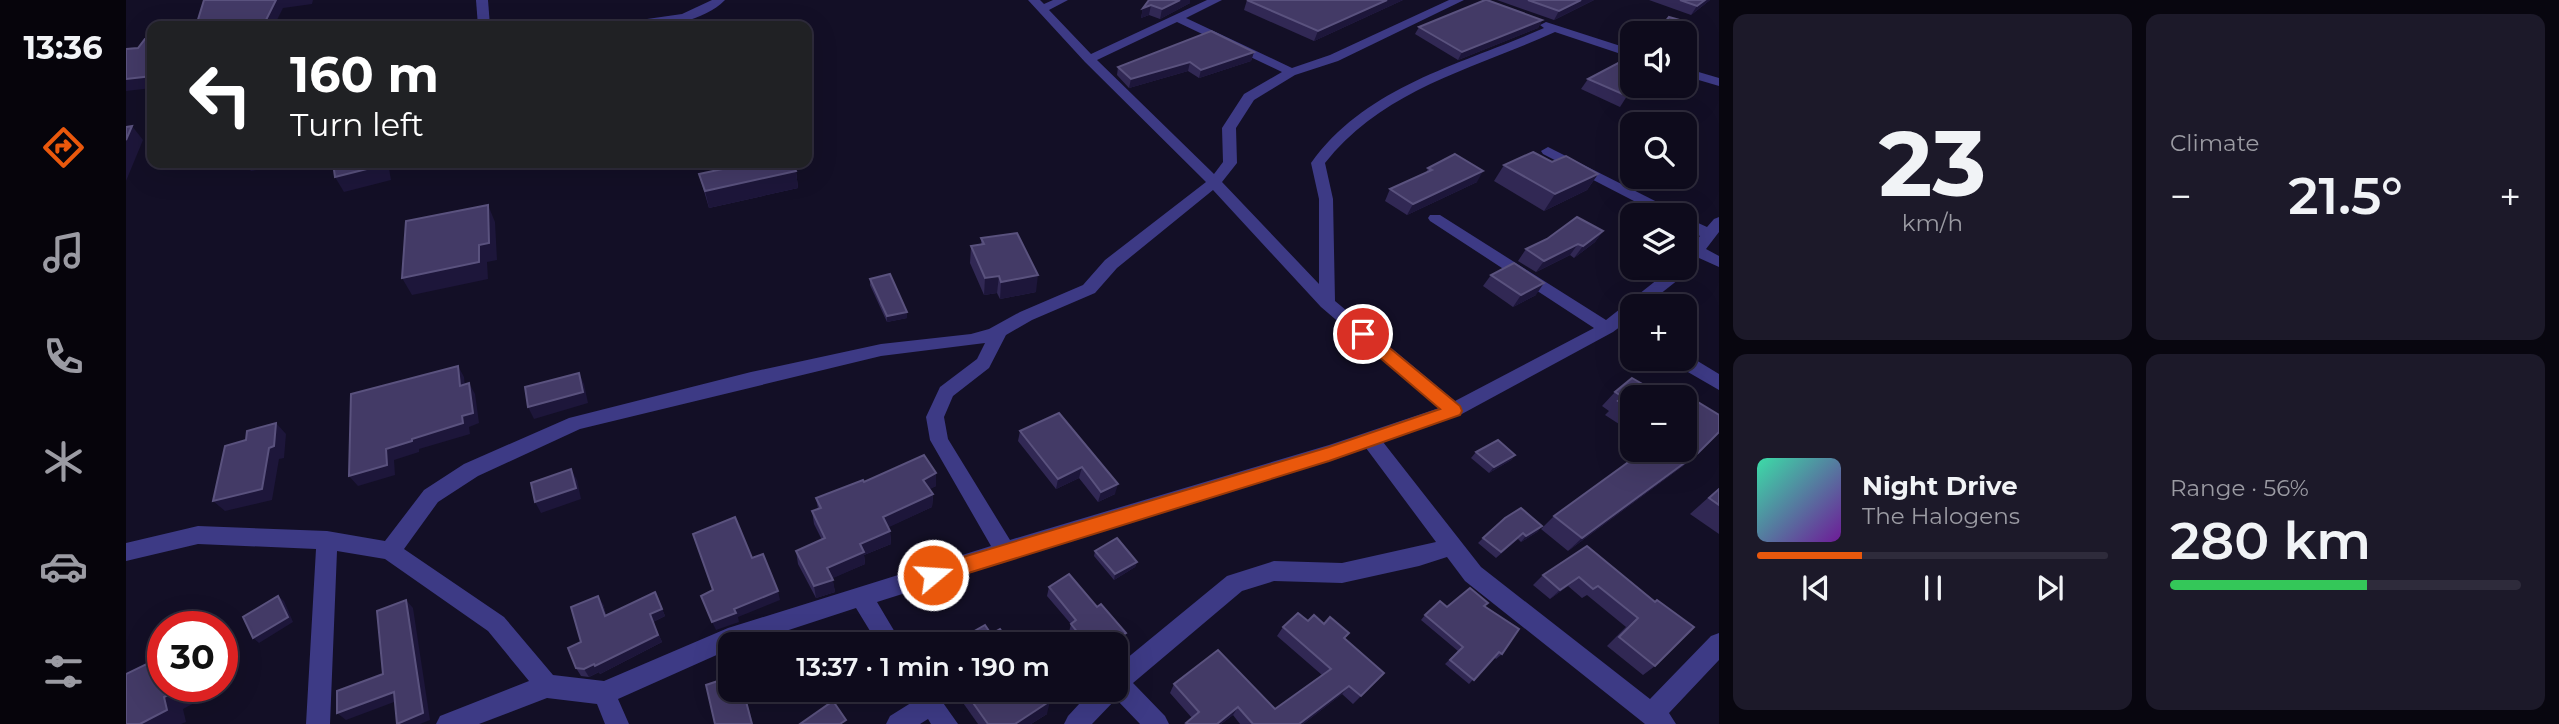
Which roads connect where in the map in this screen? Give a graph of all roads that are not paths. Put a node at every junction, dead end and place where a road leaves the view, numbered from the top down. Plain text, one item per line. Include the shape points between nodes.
1 (482, 0) edge
2 (719, 0) edge
3 (1062, 0) edge
4 (1216, 0) edge
5 (1458, 0) edge
6 (1038, 4) edge
7 (1179, 19) junction
8 (1530, 19) edge
9 (484, 21) edge
10 (652, 21) edge
11 (1554, 28) junction
12 (1620, 50) edge
13 (1089, 60) junction
14 (1291, 72) junction
15 (1697, 76) edge
16 (1719, 82) edge
17 (1548, 151) dead end
18 (1214, 181) junction
19 (1649, 203) edge
20 (1435, 218) dead end
21 (1714, 228) edge
22 (1697, 251) joint
23 (1719, 262) edge
24 (1668, 280) edge
25 (1652, 294) edge
26 (1327, 303) junction
27 (1620, 315) edge
28 (1620, 321) edge
29 (1000, 330) junction
30 (1697, 369) edge
31 (1719, 383) edge
32 (1454, 411) junction
33 (1370, 440) junction
34 (327, 540) junction
35 (1452, 546) junction
36 (390, 551) junction
37 (1005, 551) junction
38 (126, 552) edge
39 (862, 598) junction
40 (883, 632) edge
41 (1719, 644) edge
42 (1128, 673) edge
43 (547, 686) junction
44 (604, 694) junction
45 (1128, 698) edge
46 (919, 702) edge
47 (928, 702) edge
48 (1097, 702) edge
49 (1658, 719) edge
50 (318, 724) edge
51 (448, 724) edge
52 (617, 724) edge
53 (898, 724) edge
54 (946, 724) edge
55 (1076, 724) edge
56 (1157, 724) edge

1 - 9 street
2 - 10 street via 685,16
3 - 6 street
4 - 7 street
5 - 14 street via 1334,58
6 - 13 street
7 - 13 street
7 - 14 street
8 - 11 street
11 - 12 street
11 - 26 street via 1409,87 1362,116 1334,143 1318,163 1326,200
13 - 18 street
14 - 18 street via 1248,97 1229,128 1230,163
15 - 16 street
17 - 19 street
18 - 26 street
18 - 29 street via 1111,264 1089,289
20 - 27 street
21 - 22 street
22 - 23 street
24 - 25 street
26 - 32 street
28 - 32 street
29 - 36 street via 971,340 868,353 576,423 471,470 431,496
29 - 37 street via 984,363 946,392 935,417 939,440
30 - 31 street
32 - 33 street
33 - 35 street
33 - 37 street
34 - 36 street
34 - 38 street via 198,535
34 - 50 street
35 - 42 street via 1419,558 1342,573 1274,571 1236,583
35 - 49 street via 1473,573
36 - 43 street via 496,624
37 - 39 street
39 - 40 street
39 - 44 street via 728,639
41 - 49 street
43 - 44 street
43 - 51 street
44 - 52 street
45 - 56 street
46 - 53 street
47 - 54 street
48 - 55 street

